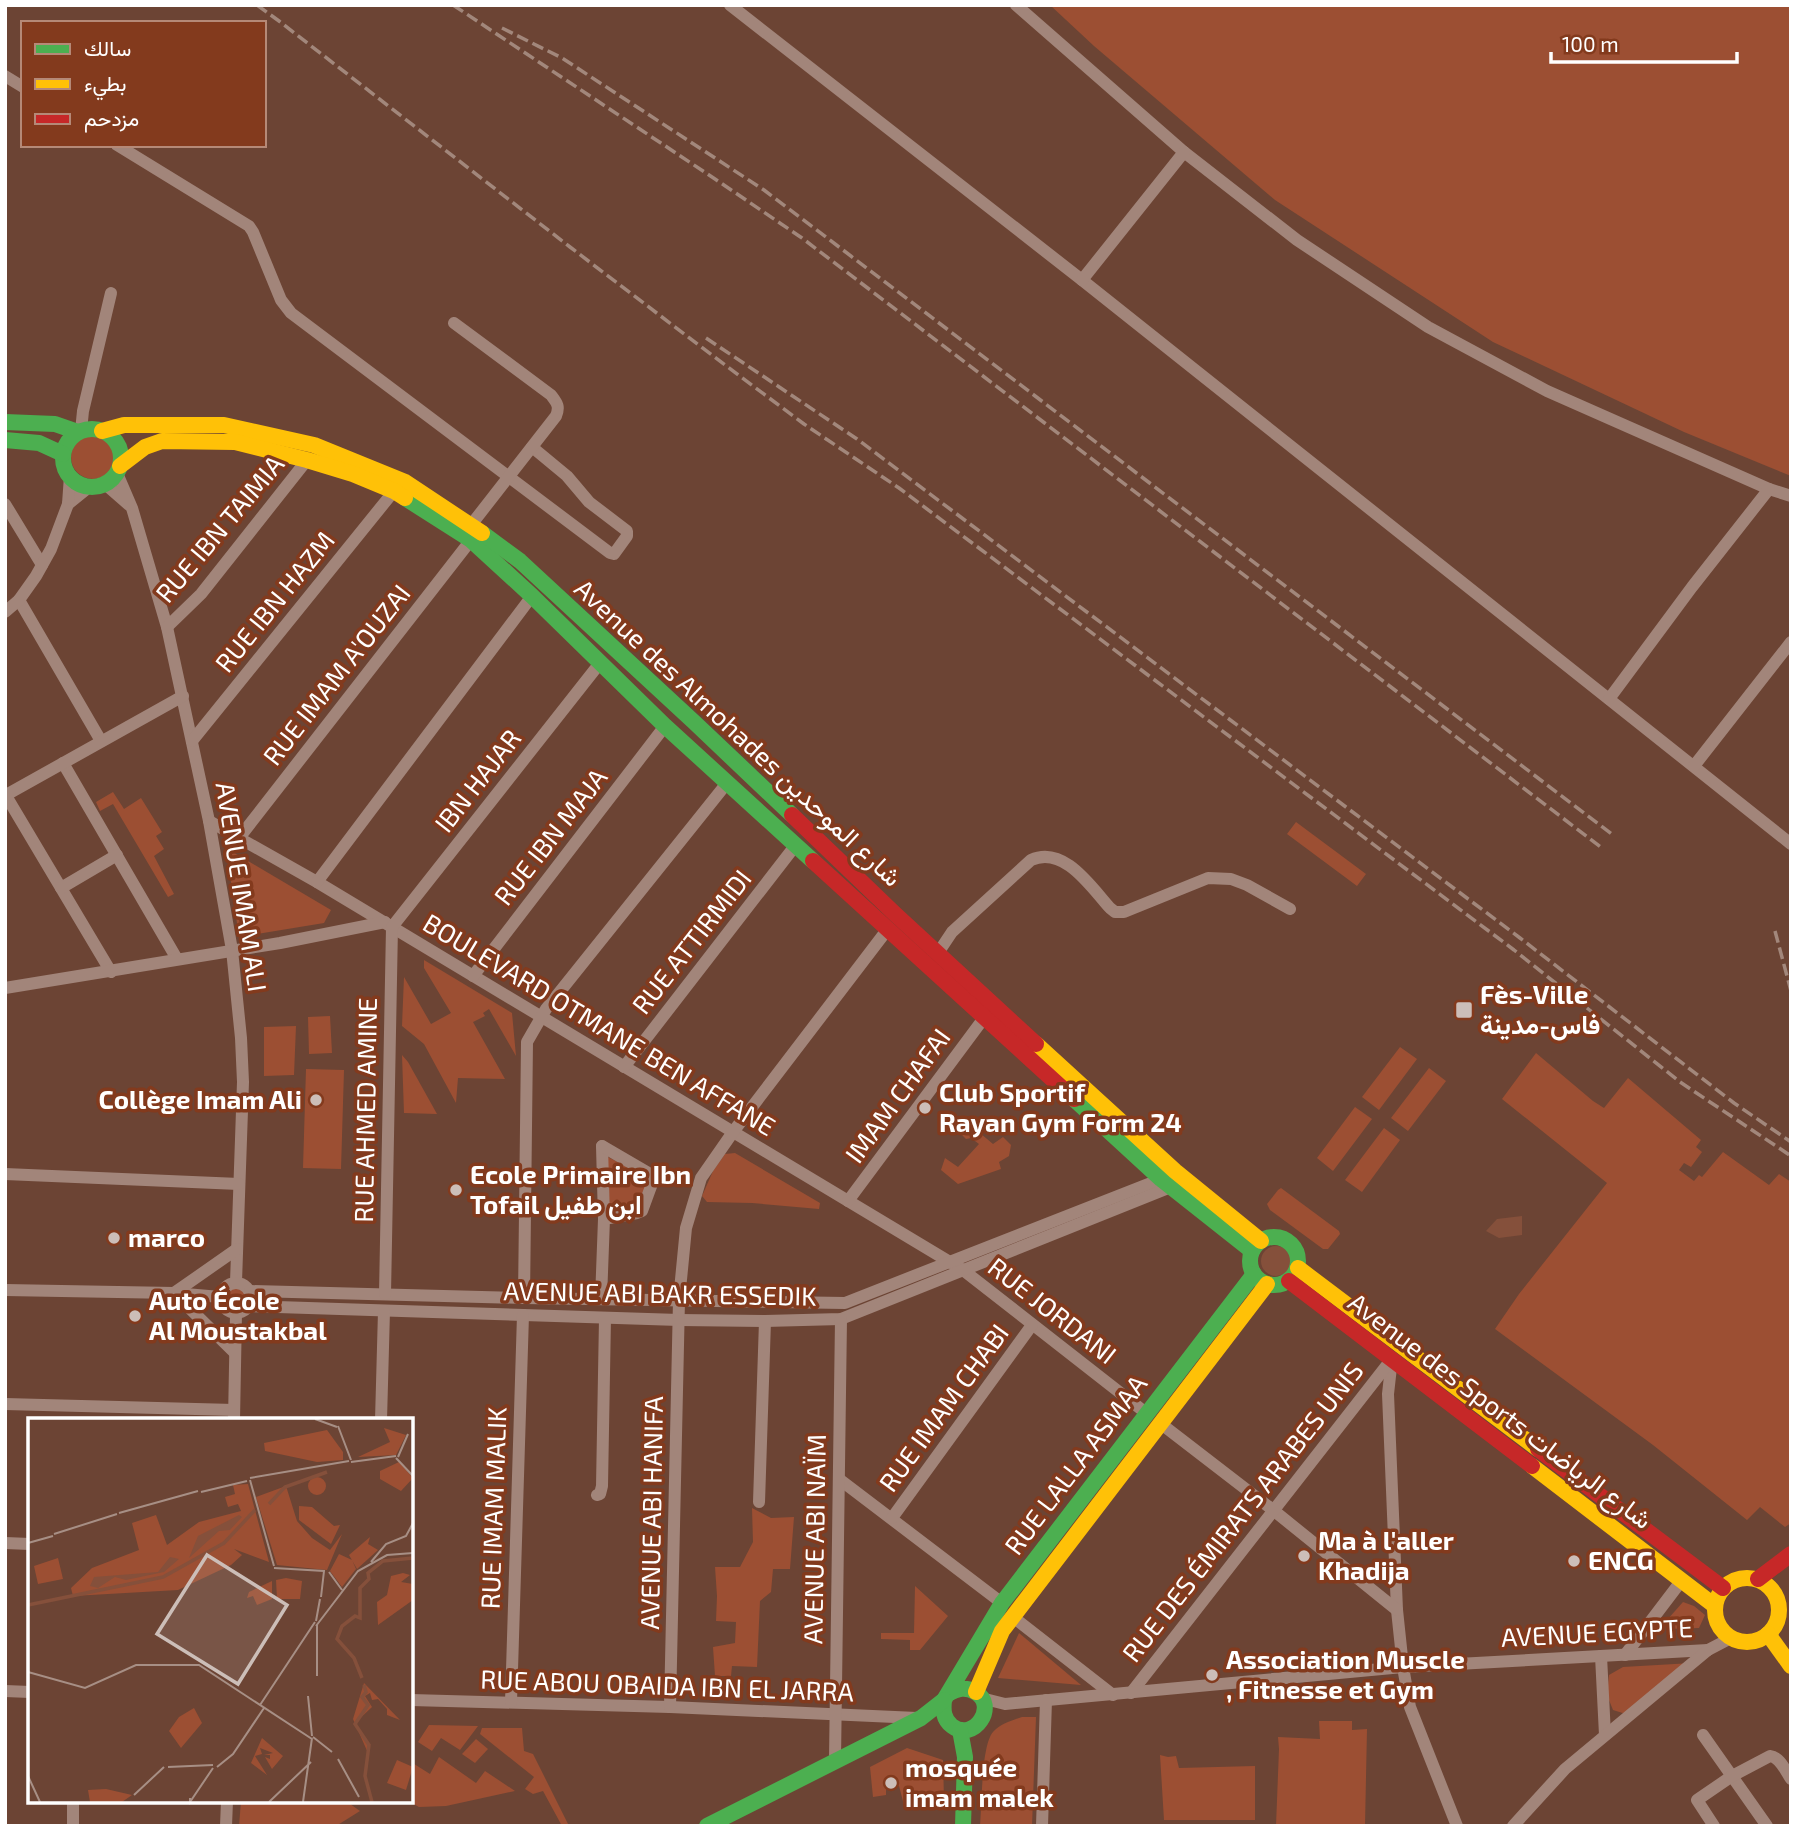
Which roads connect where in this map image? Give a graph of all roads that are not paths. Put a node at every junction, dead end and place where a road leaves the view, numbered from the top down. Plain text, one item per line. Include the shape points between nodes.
1 (730, 5) edge
2 (1016, 5) edge
3 (5, 76) edge
4 (21, 85) edge
5 (120, 147) edge
6 (1184, 152) junction
7 (1082, 280) junction
8 (111, 293) dead end
9 (454, 324) dead end
10 (5, 422) edge
11 (88, 431) junction
12 (5, 440) edge
13 (531, 447) junction
14 (63, 454) junction
15 (307, 460) junction
16 (70, 477) junction
17 (108, 477) junction
18 (508, 477) junction
19 (1769, 489) junction
20 (394, 491) junction
21 (1791, 496) edge
22 (5, 504) edge
23 (68, 504) junction
24 (471, 533) junction
25 (42, 565) junction
26 (532, 596) junction
27 (19, 600) junction
28 (5, 612) edge
29 (167, 627) junction
30 (1791, 642) edge
31 (600, 663) junction
32 (183, 696) junction
33 (1609, 699) junction
34 (665, 726) junction
35 (101, 741) junction
36 (192, 741) junction
37 (63, 762) junction
38 (1694, 766) junction
39 (727, 783) junction
40 (6, 794) edge
41 (209, 821) junction
42 (239, 838) junction
43 (1791, 844) edge
44 (795, 846) junction
45 (117, 855) junction
46 (317, 881) junction
47 (61, 888) junction
48 (1290, 909) dead end
49 (388, 925) junction
50 (887, 930) junction
51 (232, 950) junction
52 (938, 953) junction
53 (177, 959) junction
54 (111, 972) junction
55 (473, 976) junction
56 (5, 988) edge
57 (541, 1017) junction
58 (984, 1018) junction
59 (624, 1067) junction
60 (733, 1132) junction
61 (5, 1174) edge
62 (1166, 1183) junction
63 (239, 1184) junction
64 (848, 1201) junction
65 (604, 1219) junction
66 (1257, 1246) junction
67 (237, 1249) junction
68 (949, 1262) junction
69 (962, 1270) junction
70 (1293, 1275) junction
71 (1261, 1279) junction
72 (236, 1282) junction
73 (5, 1290) edge
74 (250, 1291) junction
75 (173, 1293) junction
76 (385, 1294) junction
77 (220, 1297) junction
78 (524, 1298) junction
79 (601, 1299) junction
80 (680, 1300) junction
81 (249, 1307) junction
82 (384, 1311) junction
83 (236, 1313) junction
84 (523, 1315) junction
85 (601, 1318) junction
86 (841, 1319) junction
87 (679, 1320) junction
88 (765, 1321) junction
89 (1032, 1325) junction
90 (235, 1353) junction
91 (1392, 1358) junction
92 (5, 1404) edge
93 (1146, 1413) junction
94 (234, 1415) edge
95 (381, 1418) edge
96 (1160, 1423) junction
97 (839, 1479) junction
98 (760, 1502) dead end
99 (1273, 1510) junction
100 (892, 1518) junction
101 (5, 1543) edge
102 (28, 1544) edge
103 (1791, 1554) edge
104 (1758, 1579) junction
105 (1682, 1580) junction
106 (1723, 1588) junction
107 (1785, 1602) edge
108 (1002, 1603) junction
109 (1715, 1606) junction
110 (1397, 1610) junction
111 (1013, 1617) junction
112 (1768, 1634) junction
113 (1731, 1638) junction
114 (1708, 1650) junction
115 (1625, 1655) junction
116 (1601, 1656) junction
117 (1791, 1666) edge
118 (1404, 1667) junction
119 (5, 1691) edge
120 (28, 1692) edge
121 (1131, 1693) junction
122 (979, 1695) junction
123 (1113, 1695) junction
124 (946, 1697) junction
125 (413, 1700) edge
126 (1046, 1700) junction
127 (511, 1702) junction
128 (1005, 1704) junction
129 (670, 1707) junction
130 (835, 1715) junction
131 (921, 1718) junction
132 (967, 1724) junction
133 (1605, 1735) junction
134 (1703, 1735) dead end
135 (835, 1760) junction
136 (1732, 1776) junction
137 (1791, 1779) edge
138 (73, 1803) edge
139 (227, 1803) edge
140 (73, 1826) edge
141 (226, 1826) edge
142 (707, 1826) edge
143 (963, 1826) edge
144 (1042, 1826) edge
145 (1457, 1826) edge
146 (1513, 1826) edge
147 (1714, 1826) edge
148 (1767, 1826) edge

1 - 7 street
2 - 6 street
3 - 4 street
5 - 18 street via 249,226 291,313
6 - 7 street
6 - 19 street via 1297,240 1428,327 1547,391
7 - 33 street
8 - 11 street via 83,411
9 - 13 street, RUE IMAM A'OUZAI via 558,404 556,416
10 - 11 street, Avenue des Almohades شارع الموحدين
11 - 14 street via 71,438
11 - 17 street via 116,441 120,449 121,457
11 - 24 street, Avenue des Almohades شارع الموحدين via 124,425 224,425 314,445 405,482
12 - 14 street via 39,443
13 - 18 street, RUE IMAM A'OUZAI
13 - 18 street via 626,531 616,552 610,553
14 - 16 street
15 - 17 street, Avenue des Almohades شارع الموحدين via 235,442 162,441 145,447
15 - 20 street, Avenue des Almohades شارع الموحدين
15 - 29 street, RUE IBN TAIMIA via 201,594
16 - 17 street via 82,485
16 - 23 street
17 - 23 street
17 - 29 street, AVENUE IMAM ALI via 132,508
18 - 24 street, RUE IMAM A'OUZAI
19 - 21 street
19 - 33 street
20 - 24 street, Avenue des Almohades شارع الموحدين
20 - 36 street, RUE IBN HAZM
22 - 25 street
23 - 25 street
24 - 26 street, Avenue des Almohades شارع الموحدين
24 - 42 street, RUE IMAM A'OUZAI
24 - 52 street, Avenue des Almohades شارع الموحدين via 520,561
25 - 27 street
26 - 31 street, Avenue des Almohades شارع الموحدين
26 - 46 street
27 - 28 street
27 - 35 street
29 - 32 street, AVENUE IMAM ALI
30 - 38 street
31 - 34 street, Avenue des Almohades شارع الموحدين
31 - 49 street, IBN HAJAR
32 - 35 street
32 - 36 street, AVENUE IMAM ALI
33 - 38 street
34 - 39 street, Avenue des Almohades شارع الموحدين
34 - 55 street, RUE IBN MAJA
35 - 37 street
36 - 41 street, AVENUE IMAM ALI
37 - 40 street
37 - 45 street
38 - 43 street
39 - 44 street, Avenue des Almohades شارع الموحدين
39 - 57 street
40 - 47 street
41 - 42 street, BOULEVARD OTMANE BEN AFFANE
41 - 51 street, AVENUE IMAM ALI
42 - 46 street, BOULEVARD OTMANE BEN AFFANE
44 - 50 street, Avenue des Almohades شارع الموحدين
44 - 59 street, RUE ATTIRMIDI
45 - 47 street
45 - 53 street
46 - 49 street, BOULEVARD OTMANE BEN AFFANE
47 - 54 street
48 - 52 street via 1247,885 1208,878 1115,912 1072,867 1039,857 952,932
49 - 51 street
49 - 55 street, BOULEVARD OTMANE BEN AFFANE
49 - 76 street, RUE AHMED AMINE
50 - 58 street, Avenue des Almohades شارع الموحدين
50 - 60 street
51 - 53 street
51 - 63 street, AVENUE IMAM ALI via 243,1082
52 - 66 street, Avenue des Almohades شارع الموحدين
53 - 54 street
54 - 56 street
55 - 57 street, BOULEVARD OTMANE BEN AFFANE
57 - 59 street, BOULEVARD OTMANE BEN AFFANE
57 - 78 street via 527,1042
58 - 62 street, Avenue des Almohades شارع الموحدين
58 - 64 street, IMAM CHAFAI
59 - 60 street, BOULEVARD OTMANE BEN AFFANE
60 - 64 street, BOULEVARD OTMANE BEN AFFANE
60 - 80 street via 701,1178 686,1228
61 - 63 street
62 - 66 street, Avenue des Almohades شارع الموحدين
62 - 68 street, AVENUE ABI BAKR ESSEDIK
62 - 69 street, AVENUE ABI BAKR ESSEDIK
63 - 67 street, AVENUE IMAM ALI
64 - 68 street, BOULEVARD OTMANE BEN AFFANE
65 - 65 street via 642,1211 653,1181 650,1174 602,1146
65 - 79 street
66 - 70 street via 1274,1237 1290,1242 1299,1258
66 - 71 street via 1250,1263
67 - 72 street, AVENUE IMAM ALI
67 - 75 street
68 - 69 street, BOULEVARD OTMANE BEN AFFANE
68 - 80 street, AVENUE ABI BAKR ESSEDIK via 845,1303
69 - 86 street, AVENUE ABI BAKR ESSEDIK
69 - 89 street, RUE JORDANI
70 - 71 street via 1282,1284
70 - 91 street, Avenue des Sports شارع الرياضات
70 - 106 street, Avenue des Sports شارع الرياضات
71 - 93 street, RUE LALLA ASMAA
71 - 96 street, RUE LALLA ASMAA
72 - 74 street
72 - 77 street via 226,1286
73 - 75 street
74 - 76 street, AVENUE ABI BAKR ESSEDIK
74 - 81 street
75 - 77 street
75 - 90 street
76 - 78 street, AVENUE ABI BAKR ESSEDIK
77 - 83 street via 225,1308
78 - 79 street, AVENUE ABI BAKR ESSEDIK
79 - 80 street, AVENUE ABI BAKR ESSEDIK
80 - 87 street, AVENUE ABI HANIFA
81 - 82 street, AVENUE ABI BAKR ESSEDIK
81 - 83 street
82 - 84 street, AVENUE ABI BAKR ESSEDIK
82 - 95 street
83 - 90 street
84 - 85 street, AVENUE ABI BAKR ESSEDIK
84 - 127 street, RUE IMAM MALIK
85 - 85 street via 593,1489 597,1495 602,1486
85 - 87 street, AVENUE ABI BAKR ESSEDIK
86 - 88 street, AVENUE ABI BAKR ESSEDIK
86 - 97 street, AVENUE ABI NAÏM
87 - 88 street, AVENUE ABI BAKR ESSEDIK
87 - 129 street, AVENUE ABI HANIFA
88 - 98 street
89 - 93 street, RUE JORDANI
89 - 100 street, RUE IMAM CHABI
90 - 94 street
91 - 99 street, RUE DES ÉMIRATS ARABES UNIS
91 - 105 street, Avenue des Sports شارع الرياضات
91 - 110 street via 1388,1394
92 - 94 street
93 - 108 street, RUE LALLA ASMAA
96 - 99 street
96 - 111 street, RUE LALLA ASMAA
97 - 100 street
97 - 130 street, AVENUE ABI NAÏM
99 - 110 street
99 - 121 street, RUE DES ÉMIRATS ARABES UNIS
100 - 108 street
101 - 102 street
103 - 104 street
104 - 106 street via 1739,1579
104 - 107 street
105 - 109 street, Avenue des Sports شارع الرياضات
105 - 115 street
106 - 109 street
107 - 112 street
108 - 124 street, RUE LALLA ASMAA
109 - 113 street via 1717,1623
110 - 118 street
111 - 122 street, RUE LALLA ASMAA via 1002,1632
111 - 123 street
112 - 113 street via 1753,1642
112 - 117 street
113 - 114 street
114 - 115 street, AVENUE EGYPTE
114 - 133 street
115 - 116 street, AVENUE EGYPTE
116 - 118 street, AVENUE EGYPTE
116 - 133 street
118 - 121 street, AVENUE EGYPTE
118 - 145 street via 1410,1707
119 - 120 street
121 - 123 street, AVENUE EGYPTE
122 - 124 street via 965,1688
122 - 128 street, AVENUE EGYPTE
122 - 132 street via 985,1710
123 - 126 street, AVENUE EGYPTE
124 - 131 street
124 - 132 street via 943,1713
125 - 127 street, RUE ABOU OBAIDA IBN EL JARRA
126 - 128 street, AVENUE EGYPTE
126 - 144 street
127 - 129 street, RUE ABOU OBAIDA IBN EL JARRA
128 - 132 street, AVENUE EGYPTE
129 - 130 street, RUE ABOU OBAIDA IBN EL JARRA
130 - 131 street, RUE ABOU OBAIDA IBN EL JARRA
130 - 135 street, AVENUE ABI NAÏM
131 - 132 street
131 - 135 street
132 - 143 street
133 - 146 street via 1565,1769
134 - 136 street
135 - 142 street
136 - 137 street via 1773,1756
136 - 147 street via 1698,1800
136 - 148 street
138 - 140 street
139 - 141 street

